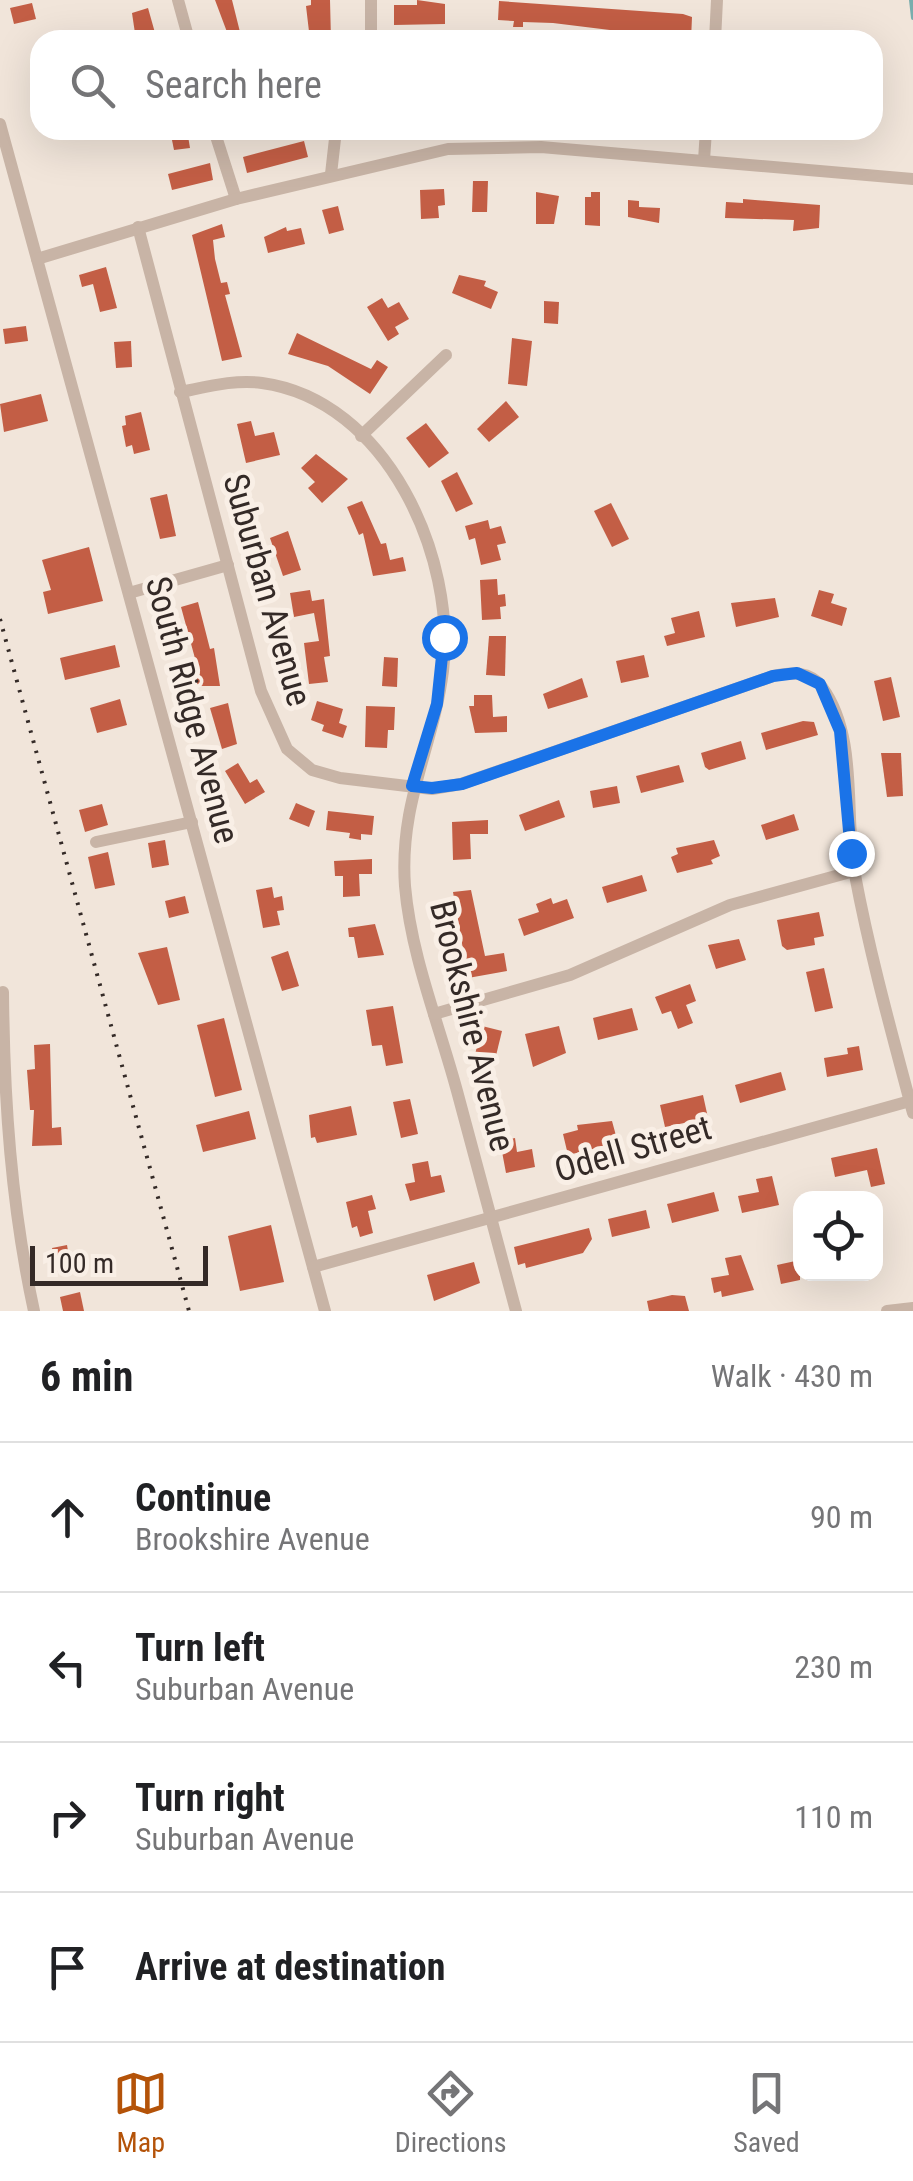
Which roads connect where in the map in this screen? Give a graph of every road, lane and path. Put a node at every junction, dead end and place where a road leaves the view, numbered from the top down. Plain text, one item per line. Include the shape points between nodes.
1 (178, 0) edge
2 (371, 0) edge
3 (717, 0) edge
4 (186, 30) edge
5 (371, 30) edge
6 (716, 30) edge
7 (0, 124) edge
8 (217, 140) edge
9 (335, 140) edge
10 (705, 140) edge
11 (704, 160) junction
12 (331, 174) junction
13 (913, 178) edge
14 (236, 199) junction
15 (138, 227) junction
16 (37, 259) junction
17 (446, 355) dead end
18 (180, 392) junction
19 (361, 436) junction
20 (228, 565) junction
21 (129, 593) junction
22 (412, 786) junction
23 (192, 822) junction
24 (96, 842) dead end
25 (854, 871) junction
26 (3, 992) dead end
27 (434, 1014) junction
28 (911, 1107) edge
29 (3, 1113) edge
30 (491, 1220) junction
31 (313, 1267) junction
32 (913, 1308) edge
33 (34, 1311) edge
34 (325, 1311) edge
35 (516, 1311) edge
36 (887, 1311) edge

1 - 4 street
2 - 5 street
3 - 6 street
7 - 16 street, South Ridge Avenue
8 - 14 street
9 - 12 street
10 - 11 street
11 - 12 street via 472,147
11 - 13 street
12 - 14 street
14 - 15 street
15 - 16 street
15 - 18 street, Suburban Avenue
16 - 21 street, South Ridge Avenue
17 - 19 street
18 - 19 street, Brookshire Avenue via 244,382 275,386 332,409
18 - 20 street, Suburban Avenue
19 - 22 street, Brookshire Avenue via 414,509 440,596 443,668
20 - 21 street
20 - 22 street, Suburban Avenue via 260,692 286,749 323,774
21 - 23 street, South Ridge Avenue
22 - 25 street, Suburban Avenue via 462,784 797,673 820,684 840,731
22 - 27 street, Brookshire Avenue via 406,885
23 - 24 street
23 - 31 street, South Ridge Avenue
25 - 27 street via 730,905 570,976
25 - 28 street, Suburban Avenue
26 - 29 street
27 - 30 street, Brookshire Avenue
28 - 30 street, Odell Street
29 - 33 street
30 - 31 street, Odell Street
30 - 35 street, Brookshire Avenue
31 - 34 street, South Ridge Avenue
32 - 36 street

